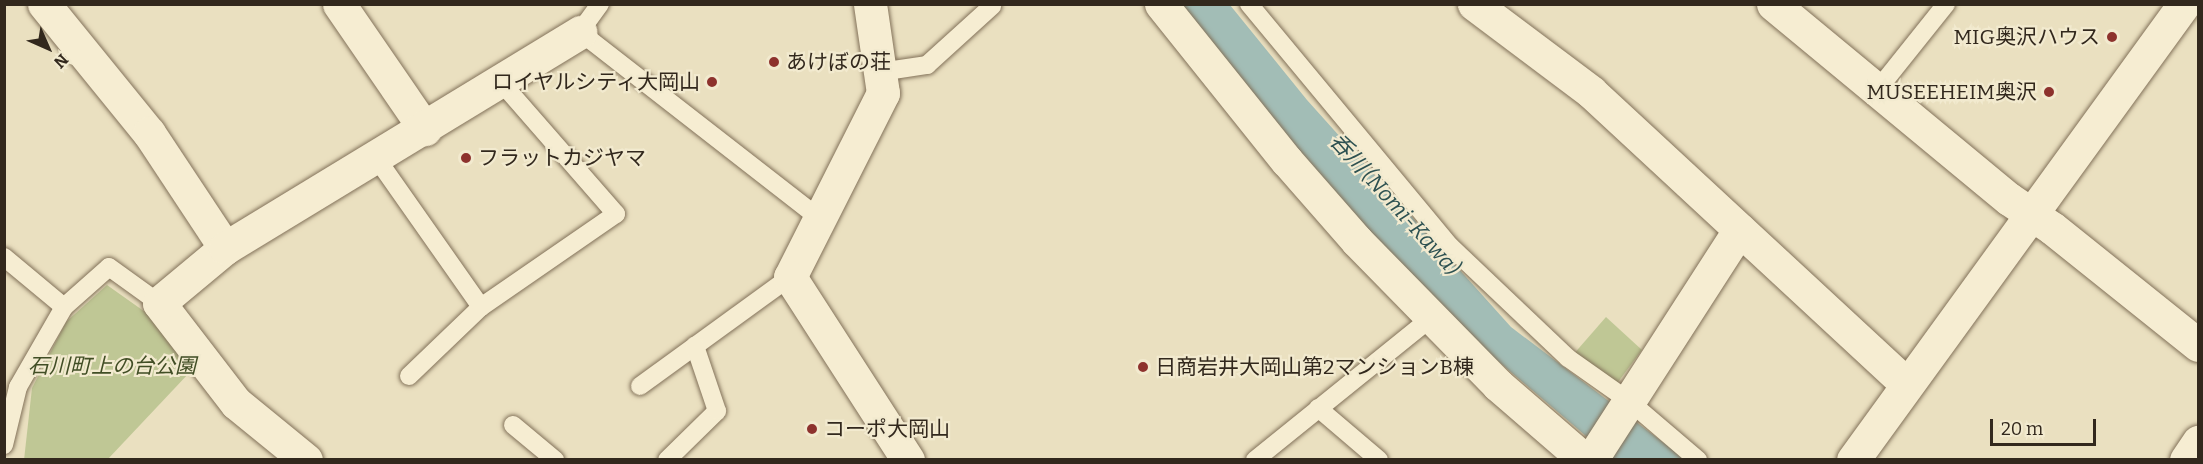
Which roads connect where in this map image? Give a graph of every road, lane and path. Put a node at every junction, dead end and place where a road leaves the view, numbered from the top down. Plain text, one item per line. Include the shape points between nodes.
1 (44, 4) edge
2 (339, 4) edge
3 (600, 4) edge
4 (870, 4) edge
5 (1161, 4) edge
6 (1249, 4) edge
7 (1474, 4) edge
8 (1773, 4) edge
9 (1946, 4) edge
10 (2184, 4) edge
11 (992, 6) dead end
12 (580, 32) junction
13 (880, 72) junction
14 (500, 81) junction
15 (1878, 89) junction
16 (425, 129) junction
17 (377, 159) junction
18 (2031, 215) junction
19 (818, 217) junction
20 (1739, 230) junction
21 (225, 248) junction
22 (4, 257) edge
23 (790, 277) junction
24 (159, 303) junction
25 (64, 307) junction
26 (481, 307) junction
27 (1431, 318) junction
28 (2199, 345) edge
29 (695, 346) junction
30 (409, 376) dead end
31 (1906, 384) junction
32 (640, 386) dead end
33 (1629, 401) junction
34 (1318, 408) junction
35 (513, 425) dead end
36 (2199, 442) edge
37 (4, 445) edge
38 (306, 459) edge
39 (555, 459) edge
40 (667, 459) edge
41 (908, 459) edge
42 (1255, 459) edge
43 (1379, 459) edge
44 (1590, 459) edge
45 (1698, 459) edge
46 (1853, 459) edge
47 (2186, 459) edge

1 - 21 street via 149,133
2 - 16 street
3 - 12 lane
4 - 13 street
5 - 27 street via 1287,160
6 - 33 lane via 1451,247 1568,358
7 - 20 street via 1591,92
8 - 15 street
9 - 15 lane
10 - 18 street
11 - 13 lane via 927,65
12 - 14 street
12 - 19 lane
13 - 19 street via 883,93
14 - 16 street
14 - 26 lane via 616,213
15 - 18 street
16 - 17 street
17 - 21 street
17 - 26 lane
18 - 28 street
18 - 31 street
19 - 23 street
20 - 31 street
20 - 33 street
21 - 24 street
22 - 25 lane
23 - 29 lane
23 - 41 street
24 - 25 lane via 109,267
24 - 38 street via 236,403
25 - 37 lane via 18,387
26 - 30 lane
27 - 34 lane
27 - 44 street via 1498,385
29 - 32 lane
29 - 40 lane via 717,411
31 - 46 street
33 - 44 street
33 - 45 lane
34 - 42 lane
34 - 43 lane
35 - 39 lane
36 - 47 street

